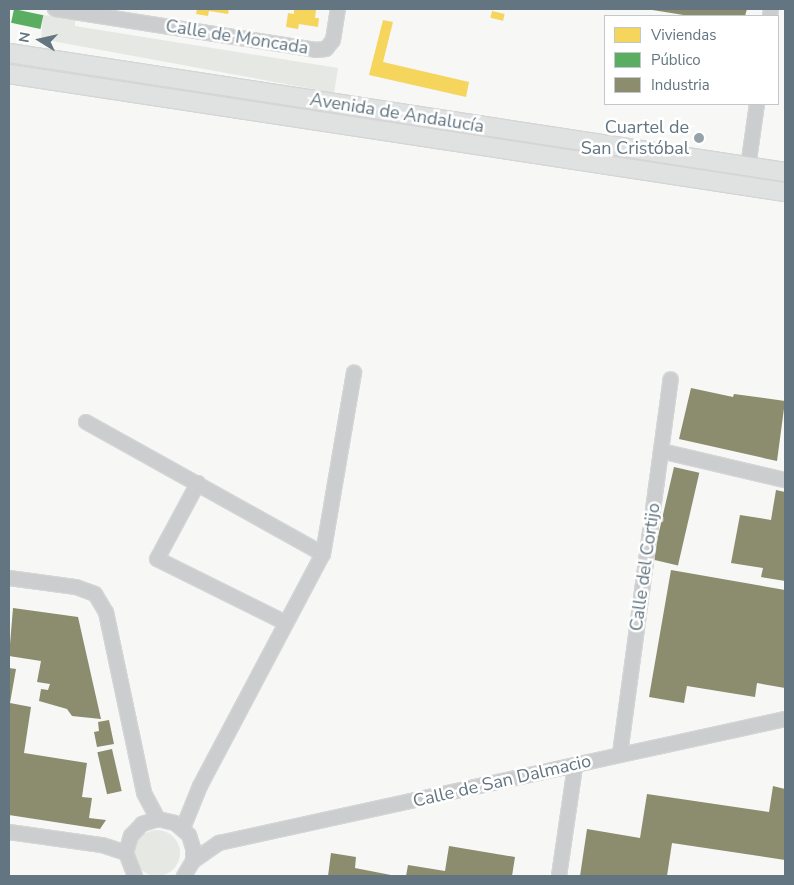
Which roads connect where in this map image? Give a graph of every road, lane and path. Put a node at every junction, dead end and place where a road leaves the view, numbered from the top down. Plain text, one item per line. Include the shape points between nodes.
1 (55, 9) edge
2 (338, 9) edge
3 (76, 10) edge
4 (9, 53) edge
5 (9, 74) edge
6 (757, 105) edge
7 (748, 166) junction
8 (781, 170) edge
9 (646, 173) junction
10 (785, 192) edge
11 (785, 201) edge
12 (354, 373) dead end
13 (671, 379) dead end
14 (86, 422) dead end
15 (661, 451) junction
16 (785, 480) edge
17 (198, 483) junction
18 (323, 554) junction
19 (9, 578) edge
20 (286, 622) junction
21 (785, 719) edge
22 (620, 754) junction
23 (575, 766) junction
24 (144, 793) junction
25 (158, 820) junction
26 (142, 824) junction
27 (9, 832) edge
28 (186, 832) junction
29 (131, 836) junction
30 (219, 843) junction
31 (102, 846) junction
32 (126, 853) junction
33 (193, 861) junction
34 (135, 876) edge
35 (184, 876) edge
36 (559, 876) edge

1 - 3 street, Calle de Moncada
2 - 3 street, Calle de Moncada via 333,40 326,49 316,50
4 - 7 main road, Avenida de Andalucía
5 - 9 main road, Avenida de Andalucía
6 - 7 street
7 - 8 main road, Avenida de Andalucía
9 - 10 main road, Avenida de Andalucía
9 - 11 street, Avenida de Andalucía via 674,183
12 - 18 street
13 - 15 street, Calle del Cortijo
14 - 17 street
15 - 16 street
15 - 22 street, Calle del Cortijo
17 - 18 street
17 - 20 street via 157,559
18 - 20 street
19 - 24 street via 95,594 106,612
20 - 28 street via 200,786
21 - 22 street, Calle de San Dalmacio
22 - 23 street, Calle de San Dalmacio
23 - 30 street, Calle de San Dalmacio
23 - 36 street
24 - 25 street
24 - 26 street
25 - 26 street
25 - 28 street, Calle de San Dalmacio
26 - 29 street
27 - 31 street
28 - 30 street, Calle de San Dalmacio
28 - 33 street via 193,848
29 - 31 street
29 - 32 street
30 - 33 street, Calle de San Dalmacio
31 - 32 street
32 - 34 street
33 - 35 street

